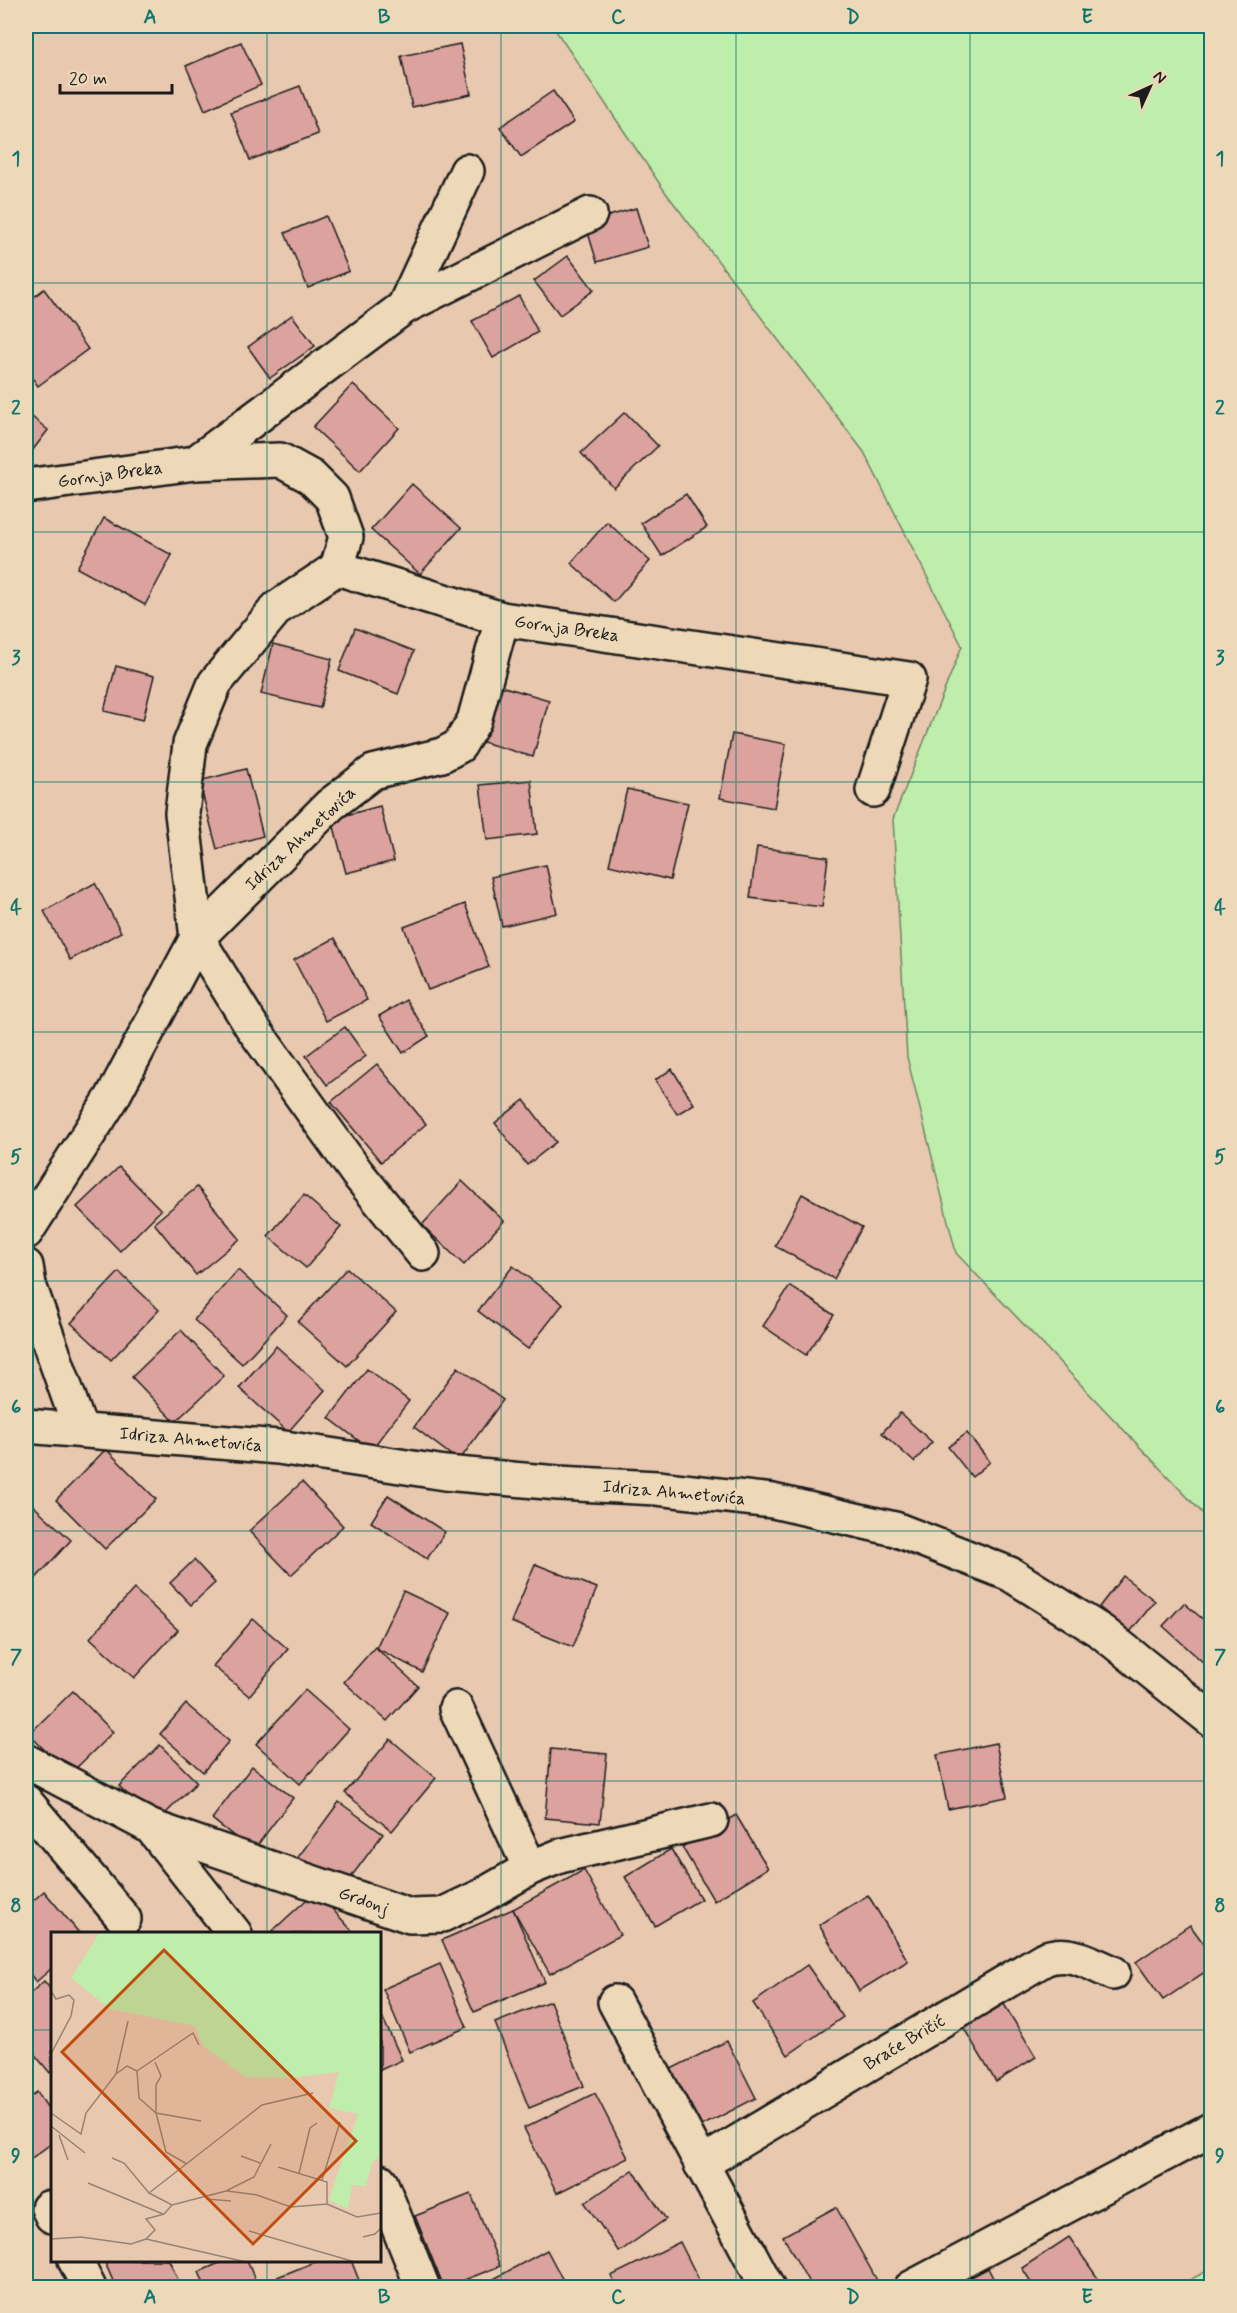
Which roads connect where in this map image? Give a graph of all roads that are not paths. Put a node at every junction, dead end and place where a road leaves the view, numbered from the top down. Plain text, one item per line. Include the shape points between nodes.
1 (467, 171) dead end
2 (590, 214) dead end
3 (404, 308) junction
4 (195, 463) junction
5 (26, 486) edge
6 (337, 568) junction
7 (502, 619) junction
8 (873, 790) dead end
9 (197, 938) junction
10 (26, 1232) edge
11 (423, 1254) dead end
12 (26, 1266) edge
13 (26, 1426) edge
14 (80, 1429) junction
15 (456, 1708) dead end
16 (1212, 1720) edge
17 (26, 1761) edge
18 (26, 1802) edge
19 (711, 1820) dead end
20 (152, 1827) junction
21 (530, 1868) junction
22 (124, 1919) dead end
23 (233, 1932) edge
24 (1113, 1973) dead end
25 (615, 2002) dead end
26 (1212, 2129) edge
27 (701, 2164) junction
28 (381, 2183) edge
29 (76, 2262) edge
30 (89, 2288) edge
31 (423, 2288) edge
32 (768, 2288) edge
33 (911, 2288) edge

1 - 3 street, Gornja Breka
2 - 3 street, Gornja Breka
3 - 4 street, Gornja Breka
4 - 5 street, Gornja Breka
4 - 6 street, Gornja Breka via 280,460 311,477 332,498 346,537
6 - 7 street, Gornja Breka
6 - 9 street via 277,608 215,683 190,744 182,813
7 - 8 street, Gornja Breka via 909,679
7 - 9 street, Idriza Ahmetovića via 474,721 459,746 442,755 372,772 330,805
9 - 10 street, Idriza Ahmetovića via 112,1098
9 - 11 street via 259,1037 357,1173
12 - 14 street via 29,1285
13 - 14 street, Idriza Ahmetovića
14 - 16 street, Idriza Ahmetovića via 278,1447 445,1473 657,1488 772,1501 895,1529 1010,1574 1102,1632
15 - 21 street
17 - 20 street, Grdonj
18 - 22 street
19 - 21 street, Grdonj via 560,1856
20 - 21 street, Grdonj via 410,1916 442,1915
20 - 23 street
24 - 27 street, Braće Bričić via 1069,1954 1044,1959
25 - 27 street
26 - 33 street
27 - 32 street
28 - 31 street
29 - 30 street

